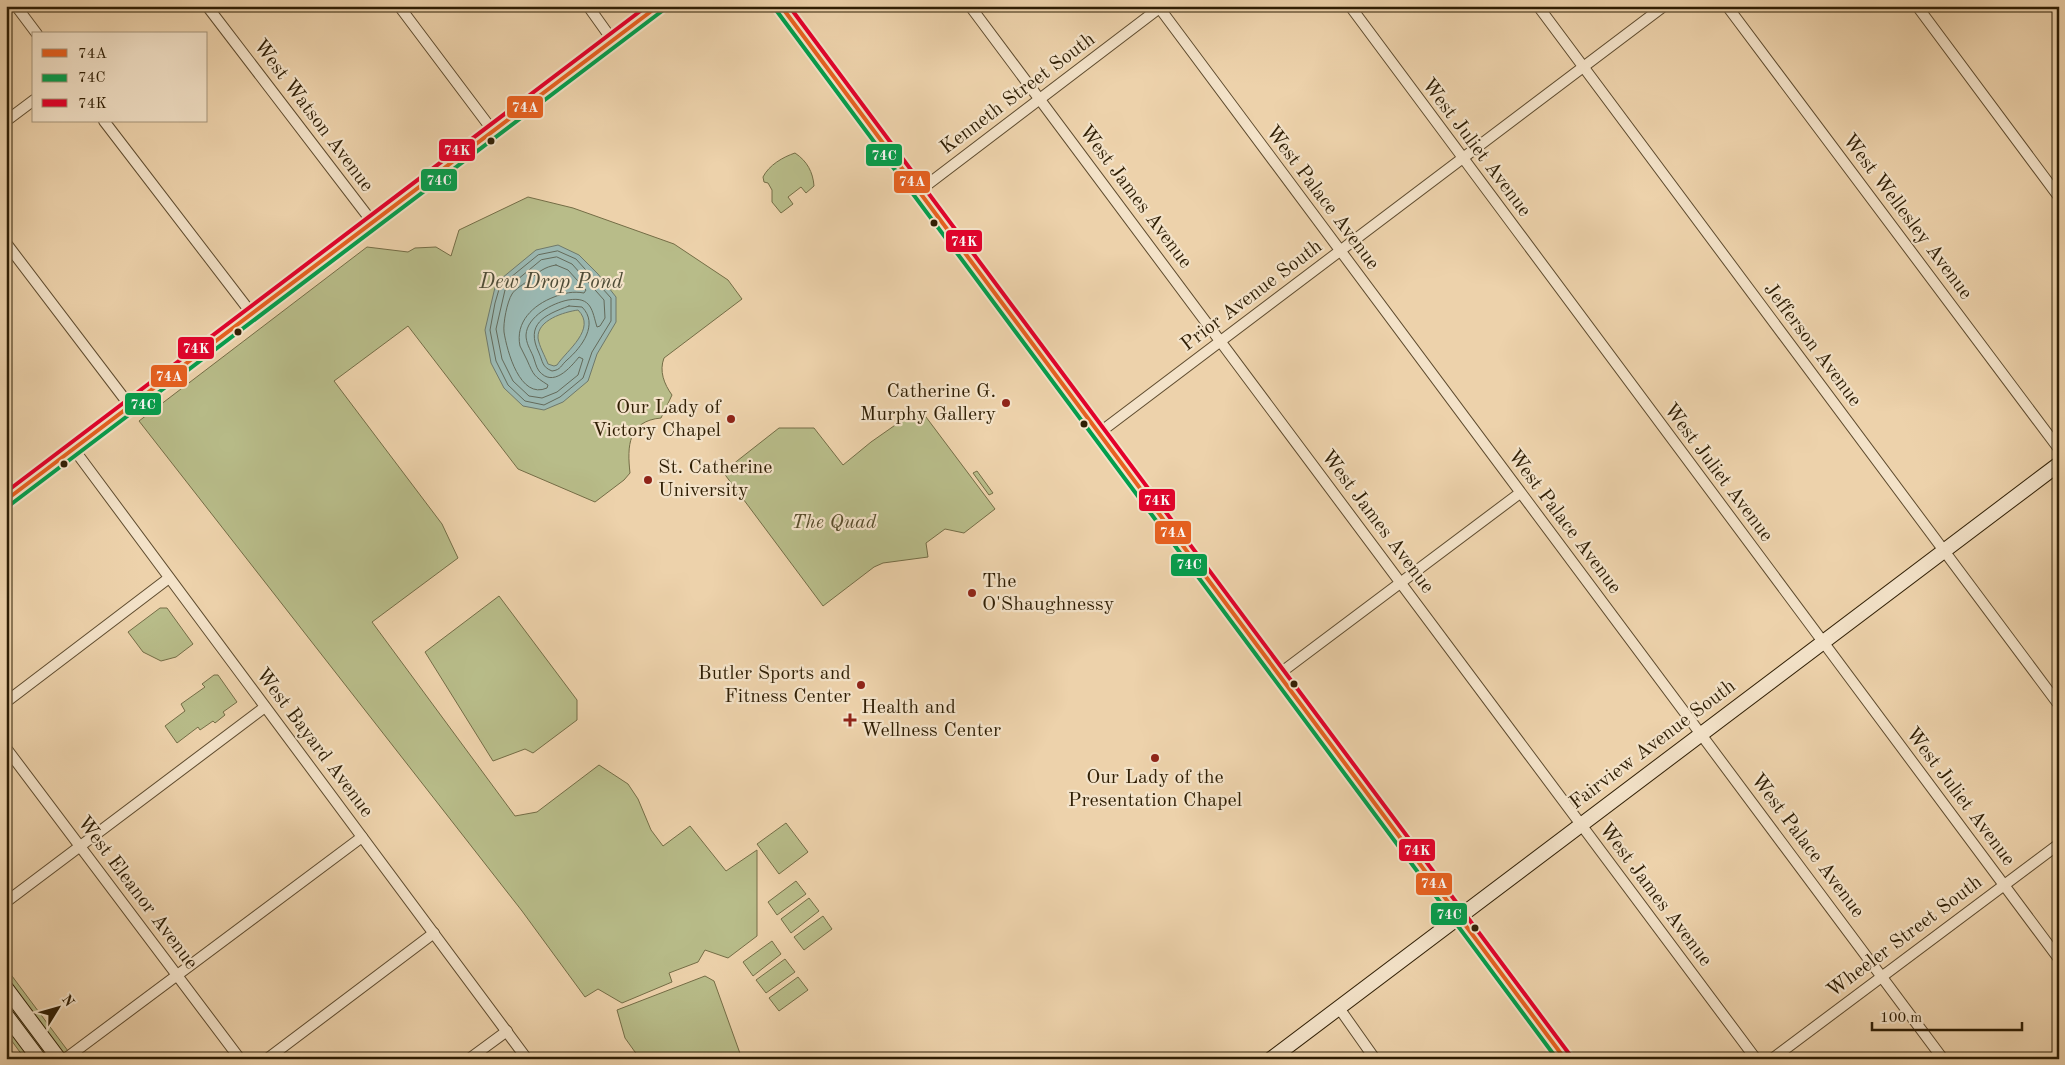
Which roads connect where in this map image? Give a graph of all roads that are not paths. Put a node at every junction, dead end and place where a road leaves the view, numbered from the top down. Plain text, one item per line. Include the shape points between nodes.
1 (16, 6) edge
2 (207, 6) edge
3 (399, 6) edge
4 (588, 6) edge
5 (658, 6) edge
6 (781, 6) edge
7 (970, 6) edge
8 (1350, 6) edge
9 (1538, 6) edge
10 (1664, 6) edge
11 (1727, 6) edge
12 (1917, 6) edge
13 (1160, 7) edge
14 (36, 32) edge
15 (613, 41) junction
16 (1583, 66) junction
17 (1040, 99) junction
18 (32, 102) edge
19 (6, 121) edge
20 (105, 122) edge
21 (493, 131) junction
22 (1463, 158) junction
23 (919, 191) junction
24 (2059, 197) edge
25 (372, 223) junction
26 (6, 243) edge
27 (1340, 252) junction
28 (252, 314) junction
29 (1220, 341) junction
30 (130, 406) junction
31 (1099, 433) junction
32 (73, 448) junction
33 (2059, 449) edge
34 (2059, 464) edge
35 (1520, 493) junction
36 (7, 497) edge
37 (1944, 551) junction
38 (170, 578) junction
39 (1400, 583) junction
40 (1822, 643) junction
41 (1279, 674) junction
42 (6, 702) edge
43 (2059, 705) edge
44 (265, 706) junction
45 (1701, 734) junction
46 (6, 748) edge
47 (1580, 825) junction
48 (362, 836) junction
49 (2059, 844) edge
50 (80, 846) junction
51 (2004, 885) junction
52 (6, 902) edge
53 (1460, 917) junction
54 (434, 933) junction
55 (2059, 959) edge
56 (177, 974) junction
57 (1882, 976) junction
58 (6, 988) edge
59 (1338, 1008) junction
60 (6, 1015) edge
61 (507, 1031) junction
62 (39, 1059) edge
63 (59, 1059) edge
64 (65, 1059) edge
65 (240, 1059) edge
66 (267, 1059) edge
67 (469, 1059) edge
68 (527, 1059) edge
69 (1272, 1059) edge
70 (1376, 1059) edge
71 (1565, 1059) edge
72 (1756, 1059) edge
73 (1772, 1059) edge
74 (1943, 1059) edge

1 - 14 street
2 - 25 street, West Watson Avenue
3 - 21 street
4 - 15 street
5 - 15 street
6 - 23 street
7 - 17 street, West James Avenue
8 - 22 street, West Juliet Avenue
9 - 16 street, Jefferson Avenue
10 - 16 street, Prior Avenue South
11 - 33 street, West Wellesley Avenue
12 - 24 street
13 - 17 street, Kenneth Street South
13 - 27 street, West Palace Avenue
15 - 21 street
16 - 22 street, Prior Avenue South
16 - 37 street, Jefferson Avenue
17 - 23 street, Kenneth Street South
17 - 29 street, West James Avenue
18 - 19 street
20 - 28 street
21 - 25 street
22 - 27 street, Prior Avenue South
22 - 40 street, West Juliet Avenue
23 - 31 street
25 - 28 street
26 - 30 street
27 - 29 street, Prior Avenue South
27 - 35 street, West Palace Avenue
28 - 30 street
29 - 31 street, Prior Avenue South
29 - 39 street, West James Avenue
30 - 32 street
31 - 41 street
32 - 36 street
32 - 38 street, West Bayard Avenue
34 - 37 street, Fairview Avenue South
35 - 39 street
35 - 45 street, West Palace Avenue
37 - 40 street, Fairview Avenue South
37 - 43 street, Jefferson Avenue
38 - 42 street
38 - 44 street, West Bayard Avenue
39 - 41 street
39 - 47 street, West James Avenue
40 - 45 street, Fairview Avenue South
40 - 51 street, West Juliet Avenue
41 - 53 street
44 - 48 street, West Bayard Avenue
44 - 50 street
45 - 47 street, Fairview Avenue South
45 - 57 street, West Palace Avenue
46 - 50 street, West Eleanor Avenue
47 - 53 street, Fairview Avenue South
47 - 72 street, West James Avenue
48 - 54 street, West Bayard Avenue
48 - 56 street
49 - 51 street, Wheeler Street South
50 - 52 street
50 - 56 street, West Eleanor Avenue
51 - 55 street, West Juliet Avenue
51 - 57 street, Wheeler Street South
53 - 59 street, Fairview Avenue South
53 - 71 street
54 - 61 street, West Bayard Avenue
54 - 66 street
56 - 64 street
56 - 65 street, West Eleanor Avenue
57 - 73 street, Wheeler Street South
57 - 74 street, West Palace Avenue
58 - 63 street
59 - 69 street, Fairview Avenue South
59 - 70 street
60 - 62 street
61 - 67 street
61 - 68 street, West Bayard Avenue

